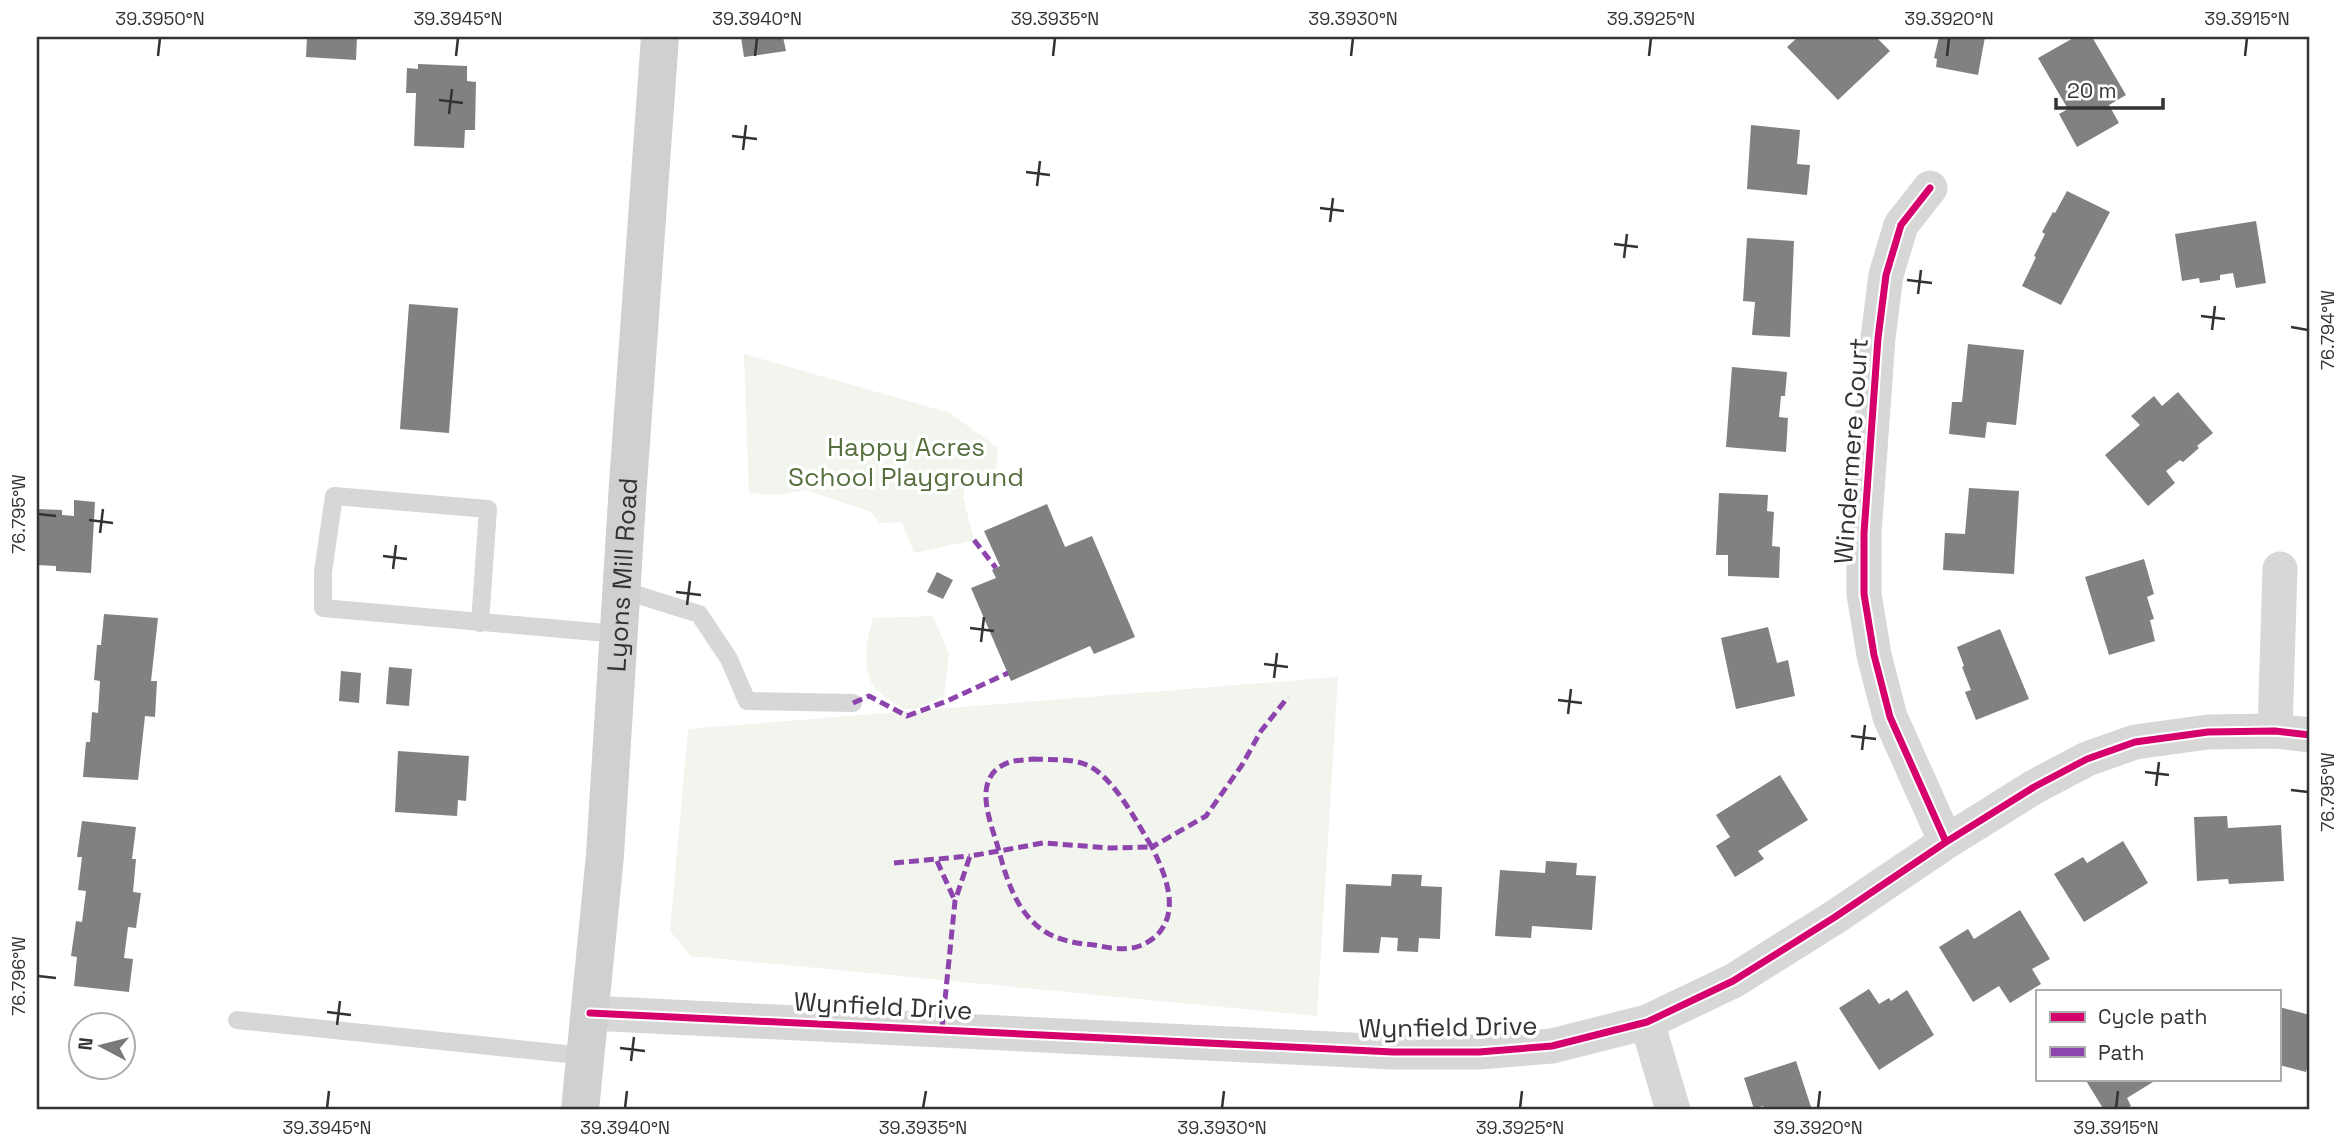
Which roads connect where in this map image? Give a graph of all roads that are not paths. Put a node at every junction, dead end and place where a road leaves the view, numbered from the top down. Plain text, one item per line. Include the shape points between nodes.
1 (660, 37) edge
2 (1930, 188) dead end
3 (2280, 569) dead end
4 (622, 590) junction
5 (480, 623) junction
6 (618, 634) junction
7 (853, 703) dead end
8 (2274, 731) junction
9 (2310, 735) edge
10 (1945, 842) junction
11 (590, 1013) junction
12 (237, 1020) dead end
13 (1647, 1023) junction
14 (586, 1056) junction
15 (580, 1110) edge
16 (1674, 1110) edge

1 - 4 main road, Lyons Mill Road
2 - 10 street, Windermere Court via 1901,225 1886,275 1864,533 1864,594 1891,717
3 - 8 street
4 - 6 main road, Lyons Mill Road
4 - 7 lane via 698,614 729,659 747,701
5 - 5 lane via 323,608 323,572 334,496 488,509
5 - 6 lane
6 - 11 main road, Lyons Mill Road
8 - 9 street, Wynfield Drive
8 - 10 street, Wynfield Drive via 2208,732 2135,742 2087,759
10 - 13 street, Wynfield Drive via 1733,981
11 - 13 street, Wynfield Drive via 1393,1052 1552,1046
11 - 14 main road, Lyons Mill Road
12 - 14 lane
13 - 16 street
14 - 15 main road, Lyons Mill Road

